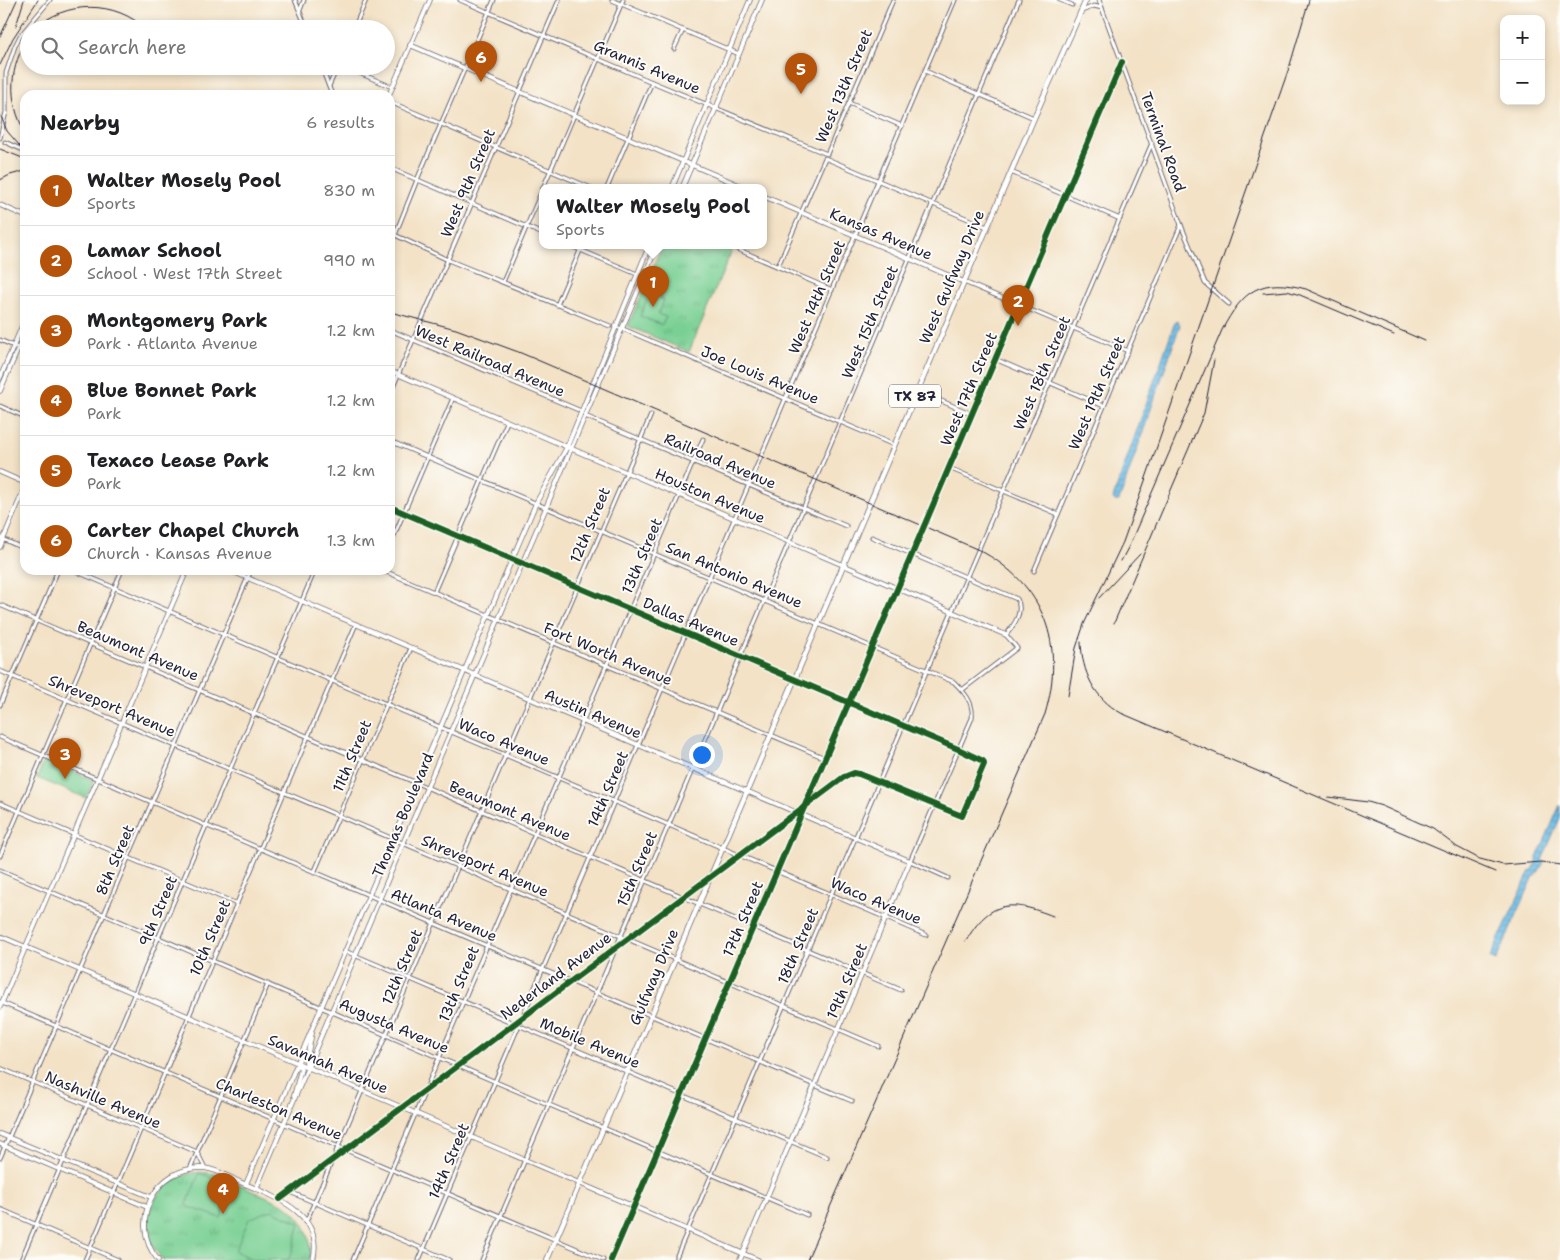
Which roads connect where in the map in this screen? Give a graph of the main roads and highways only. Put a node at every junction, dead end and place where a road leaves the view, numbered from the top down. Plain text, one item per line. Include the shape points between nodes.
1 (1086, 0) edge
2 (843, 565) joint
3 (546, 1260) edge

1 - 2 main road, West Gulfway Drive / TX 87
2 - 3 main road, Gulfway Drive / TX 87

